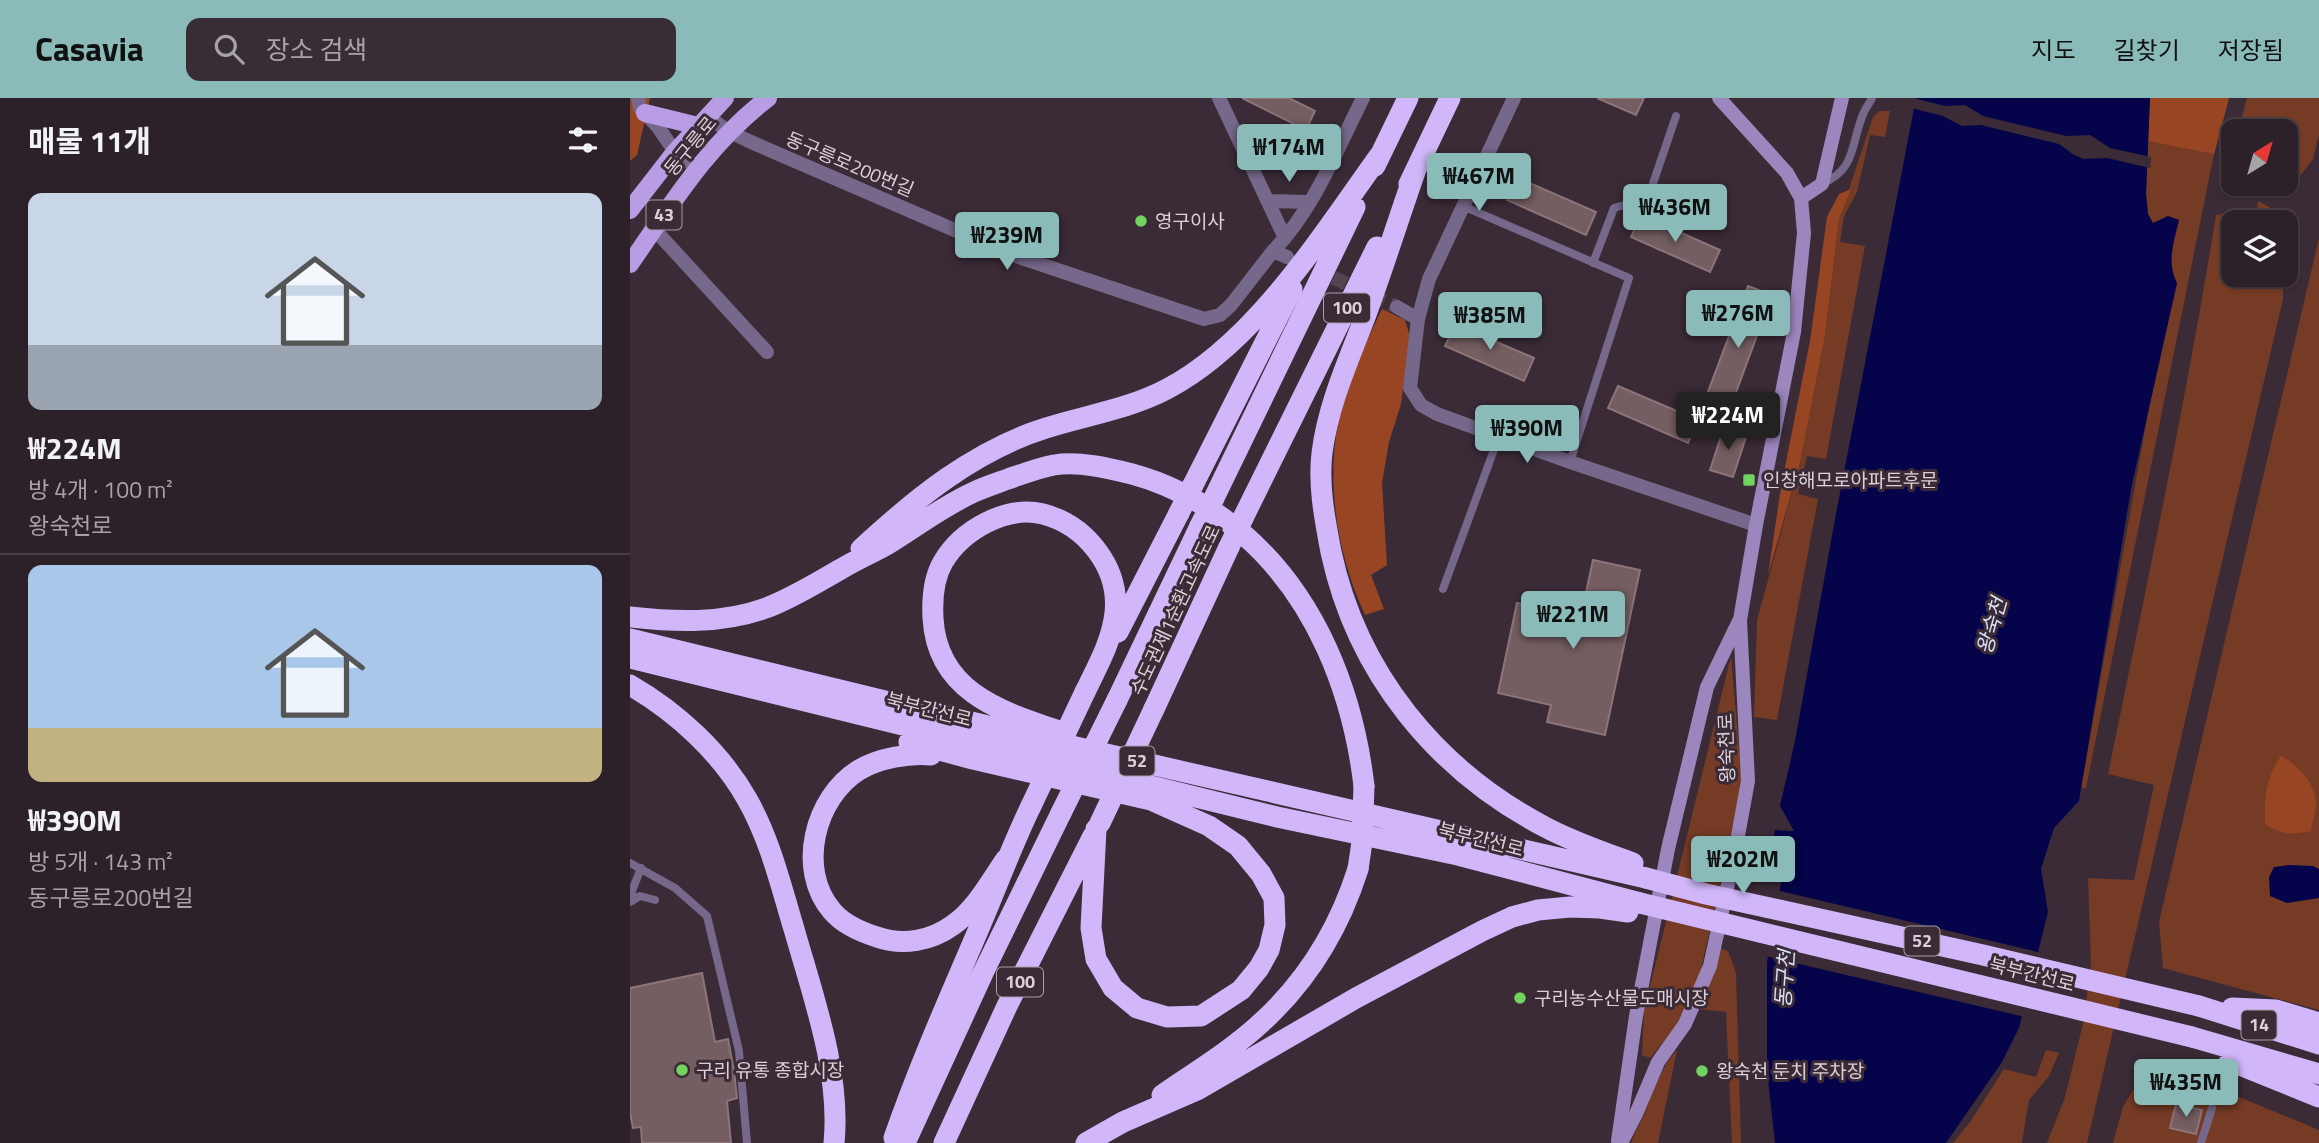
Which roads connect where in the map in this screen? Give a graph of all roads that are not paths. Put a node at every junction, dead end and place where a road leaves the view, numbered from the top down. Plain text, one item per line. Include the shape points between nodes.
1 (724, 98) edge
2 (768, 98) edge
3 (1219, 98) edge
4 (1363, 98) edge
5 (1408, 98) edge
6 (1450, 98) edge
7 (1514, 98) edge
8 (1719, 98) edge
9 (1842, 98) edge
10 (1872, 98) edge
11 (637, 103) edge
12 (1676, 116) dead end
13 (702, 121) junction
14 (728, 131) junction
15 (675, 152) junction
16 (1380, 155) junction
17 (697, 167) junction
18 (1415, 172) junction
19 (1822, 184) junction
20 (1801, 198) junction
21 (1268, 201) junction
22 (1310, 202) junction
23 (1463, 206) junction
24 (630, 210) edge
25 (654, 229) junction
26 (1285, 238) junction
27 (1314, 247) junction
28 (1273, 251) junction
29 (1287, 257) tunnel mouth
30 (1592, 263) junction
31 (630, 264) edge
32 (1397, 307) tunnel mouth
33 (1418, 319) junction
34 (767, 352) dead end
35 (1499, 436) junction
36 (1570, 462) junction
37 (1756, 524) junction
38 (839, 570) junction
39 (1443, 589) dead end
40 (630, 617) edge
41 (1740, 620) junction
42 (630, 639) edge
43 (630, 657) edge
44 (725, 681) junction
45 (630, 685) edge
46 (1086, 692) junction
47 (630, 695) edge
48 (680, 720) junction
49 (973, 759) junction
50 (1191, 774) junction
51 (1153, 801) junction
52 (1277, 817) junction
53 (1098, 826) junction
54 (1006, 859) junction
55 (630, 863) edge
56 (642, 868) junction
57 (1647, 873) junction
58 (654, 900) dead end
59 (631, 901) edge
60 (1639, 909) junction
61 (2199, 1006) junction
62 (2319, 1023) edge
63 (2200, 1039) junction
64 (2319, 1044) edge
65 (2319, 1074) edge
66 (2319, 1097) edge
67 (2212, 1108) dead end
68 (1123, 1122) junction
69 (747, 1143) edge
70 (834, 1143) edge
71 (892, 1143) edge
72 (905, 1143) edge
73 (944, 1143) edge
74 (1086, 1143) edge
75 (1619, 1143) edge
76 (2202, 1143) edge

1 - 13 main road, 동구릉로 / 43
2 - 14 main road, 동구릉로 / 43
3 - 21 street
4 - 22 street, 동구릉로200번길
5 - 16 highway, 수도권제1순환고속도로 / 100
6 - 18 highway, 수도권제1순환고속도로 / 100
7 - 23 street
8 - 20 street via 1787,173
9 - 19 street
10 - 19 lane via 1848,161 1839,175
11 - 13 main road
11 - 15 street, 동구릉로
12 - 30 lane via 1648,198 1614,208
13 - 14 street, 동구릉로200번길
13 - 15 main road, 동구릉로 / 43
14 - 17 main road, 동구릉로 / 43
14 - 28 street, 동구릉로200번길 via 1010,254 1204,319 1220,315 1231,305
15 - 17 street
15 - 24 main road, 동구릉로 / 43
16 - 27 highway
16 - 72 highway, 수도권제1순환고속도로 / 100, bridge
17 - 25 main road, 동구릉로 / 43
18 - 53 highway, 수도권제1순환고속도로 / 100, bridge via 1243,518
18 - 57 highway via 1331,408 1322,454 1325,521 1346,609 1384,684 1428,738 1467,774 1546,828
19 - 20 street
20 - 37 street, 왕숙천로 via 1804,233 1794,332
21 - 22 street
21 - 26 street
22 - 26 street, 동구릉로200번길
23 - 30 lane
23 - 33 street via 1429,279
25 - 31 main road, 동구릉로 / 43
25 - 34 street
26 - 28 street, 동구릉로200번길
27 - 38 highway via 1266,306 1206,364 1168,389 1126,407 1047,427 987,452 954,472
27 - 46 highway, bridge
28 - 29 street
30 - 36 lane via 1629,278
32 - 33 street
33 - 35 street via 1410,388 1420,405
35 - 36 street
35 - 39 lane
36 - 37 street
37 - 41 street, 왕숙천로
38 - 40 highway via 799,595 724,619
38 - 68 highway, bridge via 974,491 1029,471 1056,465 1085,466 1157,482 1230,523 1285,576 1304,604 1338,676 1360,749 1362,842 1348,900 1322,954 1261,1023
41 - 75 street, 왕숙천로 via 1707,687 1668,849 1636,1016
41 - 75 street, 왕숙천로 via 1748,781 1710,966 1685,1024 1658,1062
42 - 50 highway, 북부간선로 / 52
43 - 44 highway, 북부간선로 / 52
44 - 49 highway via 872,732
44 - 52 highway, 북부간선로 / 52
45 - 48 highway
46 - 50 highway via 1111,634 1115,612 1113,582 1098,552 1078,532 1042,514 1004,516 972,531 944,561 934,590 937,647 949,670 1004,713
46 - 54 highway, bridge
47 - 48 highway
48 - 70 highway via 721,760 766,839 804,962 833,1082
49 - 51 highway
49 - 54 highway via 907,755 860,770 830,801 818,826 815,879 831,910 843,921 900,943 937,935 954,924 972,908
50 - 57 highway, 북부간선로 / 52
51 - 52 highway
51 - 53 highway via 1209,826 1238,846 1274,898 1275,925 1259,968 1241,990 1201,1016 1167,1017 1137,1008 1113,988 1096,960 1091,928
52 - 60 highway, 북부간선로 / 52 via 1458,855
53 - 73 highway, 수도권제1순환고속도로 / 100
54 - 71 highway
55 - 56 lane
56 - 59 lane
56 - 69 lane via 675,888 707,916 739,1051
57 - 61 highway, 북부간선로 / 52, bridge via 1706,894
58 - 59 lane via 640,896
60 - 63 highway, 북부간선로 / 52, bridge via 1689,915
60 - 68 highway via 1570,907 1512,917 1356,998 1199,1089
61 - 62 highway via 2276,1010
61 - 64 highway, 북부간선로 / 14
63 - 65 highway, 북부간선로 / 14
63 - 66 highway via 2235,1063
67 - 76 lane
68 - 74 highway

